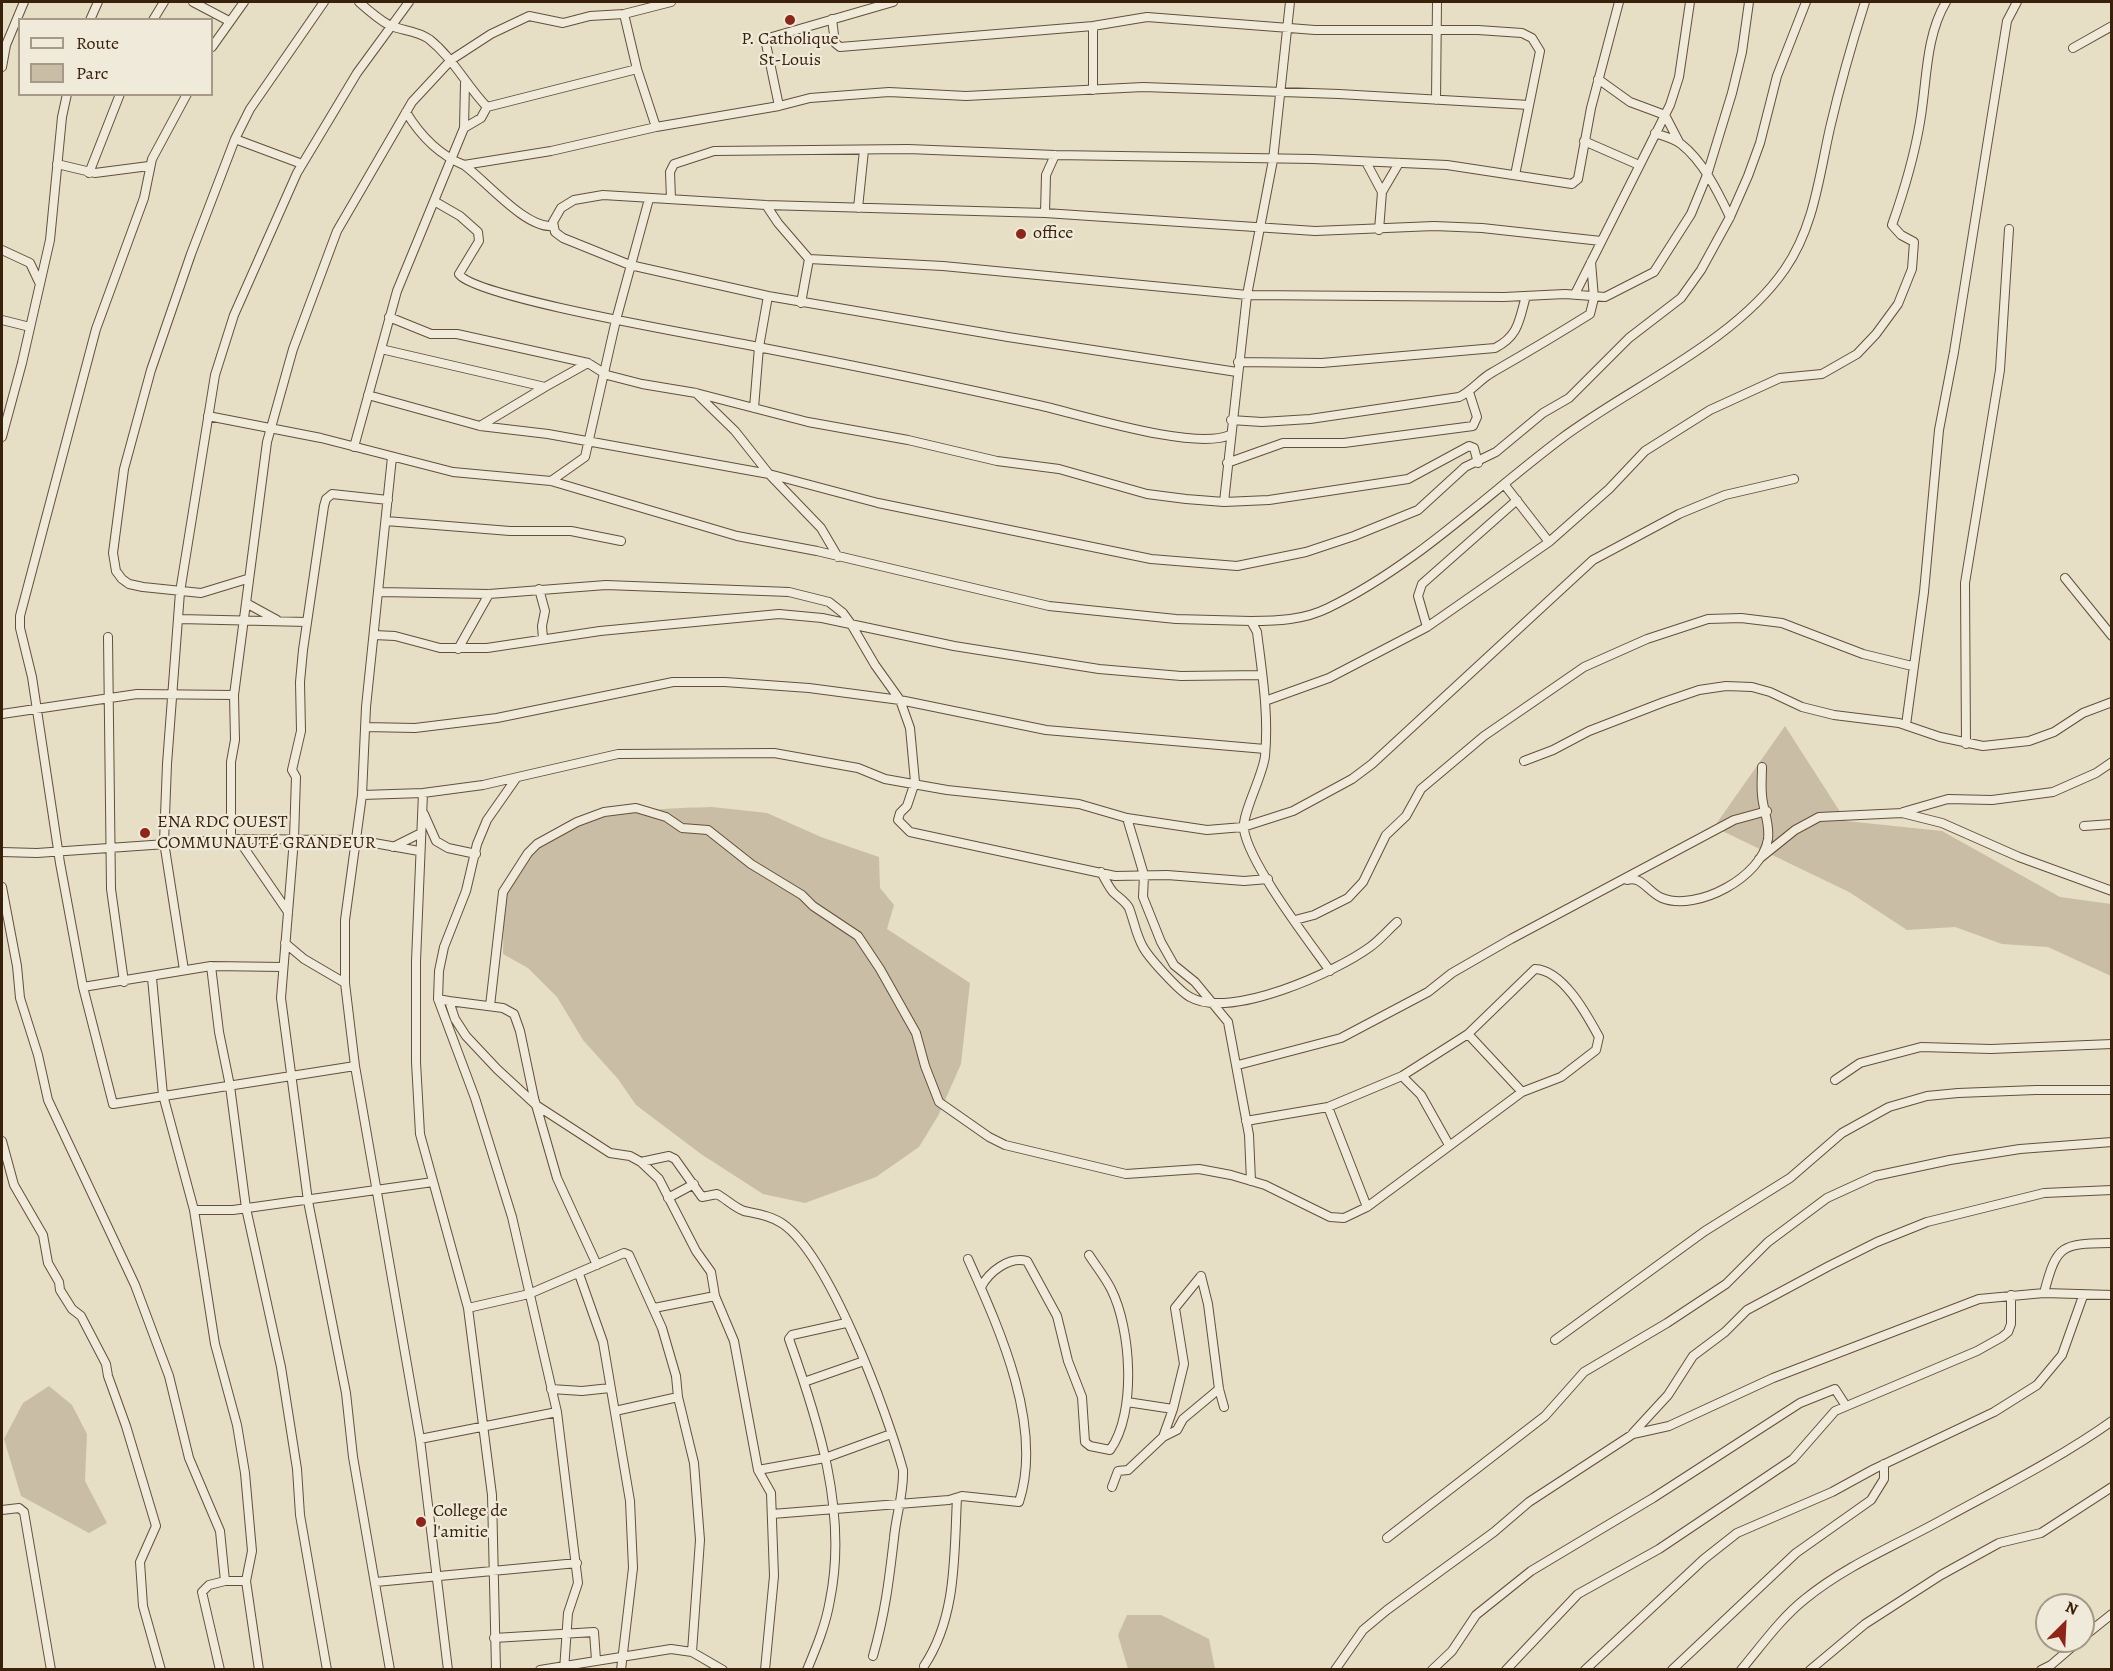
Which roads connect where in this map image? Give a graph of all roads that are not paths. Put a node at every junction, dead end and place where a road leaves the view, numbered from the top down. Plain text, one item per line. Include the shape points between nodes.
1 (24, 2) edge
2 (98, 2) edge
3 (164, 2) edge
4 (193, 2) edge
5 (244, 2) edge
6 (324, 2) edge
7 (359, 2) edge
8 (408, 2) edge
9 (671, 2) edge
10 (893, 2) edge
11 (1290, 2) edge
12 (1437, 2) edge
13 (1619, 2) edge
14 (1690, 2) edge
15 (1749, 2) edge
16 (1806, 2) edge
17 (1865, 2) edge
18 (1946, 2) edge
19 (2017, 2) edge
20 (624, 14) junction
21 (91, 18) edge
22 (154, 18) edge
23 (832, 19) junction
24 (229, 21) junction
25 (390, 26) junction
26 (1093, 26) junction
27 (2112, 26) edge
28 (1288, 29) junction
29 (1436, 31) junction
30 (213, 45) edge
31 (2073, 48) dead end
32 (451, 60) junction
33 (2, 67) edge
34 (637, 69) junction
35 (1598, 79) junction
36 (465, 83) junction
37 (1093, 90) junction
38 (1281, 94) junction
39 (67, 96) edge
40 (119, 96) edge
41 (186, 96) edge
42 (1436, 100) junction
43 (1529, 105) junction
44 (778, 106) junction
45 (487, 107) junction
46 (406, 112) junction
47 (1665, 116) junction
48 (656, 127) junction
49 (464, 128) junction
50 (1655, 133) junction
51 (236, 139) junction
52 (1584, 141) junction
53 (1679, 142) junction
54 (864, 150) junction
55 (1054, 155) junction
56 (1273, 160) junction
57 (453, 161) junction
58 (1366, 162) junction
59 (1399, 163) junction
60 (57, 164) junction
61 (302, 164) junction
62 (464, 165) junction
63 (1639, 165) junction
64 (149, 166) junction
65 (89, 173) junction
66 (1515, 175) junction
67 (1707, 175) junction
68 (1382, 192) junction
69 (649, 199) junction
70 (671, 199) junction
71 (434, 201) junction
72 (766, 205) junction
73 (858, 208) junction
74 (1045, 213) junction
75 (1730, 217) junction
76 (553, 226) junction
77 (1261, 226) junction
78 (2009, 229) dead end
79 (1379, 230) junction
80 (1601, 241) junction
81 (2, 250) edge
82 (809, 259) junction
83 (1591, 262) junction
84 (630, 266) junction
85 (39, 282) junction
86 (1575, 294) junction
87 (1247, 295) junction
88 (768, 296) junction
89 (1526, 296) junction
90 (1594, 298) junction
91 (801, 303) junction
92 (389, 316) junction
93 (2, 320) edge
94 (616, 320) junction
95 (30, 327) junction
96 (759, 347) junction
97 (381, 349) junction
98 (1239, 362) junction
99 (588, 363) junction
100 (603, 372) junction
101 (1237, 372) junction
102 (545, 387) junction
103 (1469, 392) junction
104 (696, 393) junction
105 (368, 395) junction
106 (754, 408) junction
107 (208, 416) junction
108 (1231, 420) junction
109 (480, 426) junction
110 (270, 428) junction
111 (1230, 435) junction
112 (2, 436) edge
113 (590, 443) junction
114 (354, 447) junction
115 (392, 457) junction
116 (1227, 463) junction
117 (1478, 463) junction
118 (769, 474) junction
119 (1794, 479) dead end
120 (551, 481) junction
121 (1504, 484) junction
122 (388, 500) junction
123 (1517, 500) junction
124 (1224, 502) junction
125 (386, 521) junction
126 (621, 541) dead end
127 (1549, 542) junction
128 (838, 556) junction
129 (2066, 578) dead end
130 (247, 579) junction
131 (539, 589) junction
132 (180, 592) junction
133 (379, 592) junction
134 (489, 594) junction
135 (246, 603) junction
136 (179, 619) junction
137 (244, 620) junction
138 (279, 621) junction
139 (1251, 621) junction
140 (307, 622) junction
141 (852, 624) junction
142 (1427, 627) junction
143 (374, 635) junction
144 (2112, 636) edge
145 (108, 637) dead end
146 (543, 639) junction
147 (458, 649) junction
148 (1912, 666) junction
149 (1262, 675) junction
150 (173, 694) junction
151 (234, 695) junction
152 (109, 698) junction
153 (900, 700) junction
154 (1265, 701) junction
155 (2112, 702) edge
156 (36, 710) junction
157 (2, 714) edge
158 (1906, 725) junction
159 (365, 727) junction
160 (1966, 744) junction
161 (1265, 749) junction
162 (1524, 761) dead end
163 (2112, 762) edge
164 (1762, 767) dead end
165 (515, 780) junction
166 (915, 782) junction
167 (423, 793) junction
168 (362, 795) junction
169 (422, 811) junction
170 (1767, 811) junction
171 (1902, 813) junction
172 (1127, 818) junction
173 (2112, 824) edge
174 (2084, 826) dead end
175 (1243, 827) junction
176 (421, 833) junction
177 (235, 839) junction
178 (294, 839) junction
179 (357, 840) junction
180 (164, 843) junction
181 (109, 847) junction
182 (392, 847) junction
183 (419, 851) junction
184 (2, 852) edge
185 (58, 852) junction
186 (37, 853) junction
187 (476, 854) junction
188 (1759, 859) junction
189 (60, 863) junction
190 (1101, 872) junction
191 (1144, 875) junction
192 (1268, 879) junction
193 (1613, 886) junction
194 (2, 887) edge
195 (2112, 891) edge
196 (288, 912) junction
197 (1295, 920) junction
198 (1397, 922) dead end
199 (285, 943) junction
200 (211, 966) junction
201 (282, 967) junction
202 (184, 970) junction
203 (1330, 971) junction
204 (152, 978) junction
205 (124, 982) junction
206 (345, 984) junction
207 (83, 987) junction
208 (438, 999) junction
209 (449, 1001) junction
210 (1209, 1002) junction
211 (490, 1006) junction
212 (1468, 1034) junction
213 (2112, 1044) edge
214 (1238, 1065) junction
215 (354, 1066) junction
216 (293, 1075) junction
217 (1402, 1076) junction
218 (1835, 1080) dead end
219 (231, 1086) junction
220 (2112, 1090) edge
221 (1522, 1092) junction
222 (163, 1095) junction
223 (536, 1105) junction
224 (1328, 1107) junction
225 (1246, 1121) junction
226 (2, 1141) edge
227 (2112, 1142) edge
228 (1449, 1145) junction
229 (641, 1162) junction
230 (1251, 1181) junction
231 (433, 1182) junction
232 (694, 1184) junction
233 (2112, 1190) edge
234 (376, 1191) junction
235 (668, 1198) junction
236 (309, 1201) junction
237 (1367, 1207) junction
238 (246, 1208) junction
239 (194, 1210) junction
240 (2112, 1243) edge
241 (1089, 1255) dead end
242 (968, 1259) dead end
243 (597, 1265) junction
244 (579, 1274) junction
245 (981, 1287) junction
246 (2044, 1293) junction
247 (529, 1294) junction
248 (2011, 1294) junction
249 (2112, 1295) edge
250 (714, 1296) junction
251 (2083, 1296) junction
252 (468, 1308) junction
253 (654, 1308) junction
254 (846, 1323) junction
255 (1555, 1340) dead end
256 (864, 1361) junction
257 (804, 1382) junction
258 (610, 1388) junction
259 (551, 1389) junction
260 (1219, 1389) junction
261 (678, 1397) junction
262 (1127, 1402) junction
263 (1846, 1406) junction
264 (1224, 1407) dead end
265 (1173, 1409) junction
266 (615, 1411) junction
267 (557, 1412) junction
268 (2112, 1421) edge
269 (484, 1428) junction
270 (891, 1434) junction
271 (1633, 1434) junction
272 (1163, 1437) junction
273 (420, 1439) junction
274 (825, 1458) junction
275 (1884, 1464) junction
276 (758, 1470) junction
277 (1112, 1487) dead end
278 (2112, 1487) edge
279 (957, 1498) junction
280 (900, 1504) junction
281 (832, 1509) junction
282 (2, 1510) edge
283 (772, 1514) junction
284 (1387, 1538) dead end
285 (577, 1563) junction
286 (493, 1570) junction
287 (438, 1577) junction
288 (225, 1581) junction
289 (246, 1581) junction
290 (376, 1582) junction
291 (2112, 1614) edge
292 (2095, 1627) edge
293 (566, 1633) junction
294 (494, 1638) junction
295 (692, 1652) junction
296 (2064, 1653) edge
297 (624, 1655) junction
298 (873, 1656) dead end
299 (596, 1660) junction
300 (924, 1666) dead end
301 (564, 1668) edge
302 (51, 1670) edge
303 (161, 1670) edge
304 (220, 1670) edge
305 (259, 1670) edge
306 (327, 1670) edge
307 (390, 1670) edge
308 (448, 1670) edge
309 (496, 1670) edge
310 (540, 1670) edge
311 (621, 1670) edge
312 (723, 1670) edge
313 (765, 1670) edge
314 (807, 1670) edge
315 (1335, 1670) edge
316 (1432, 1670) edge
317 (1506, 1670) edge
318 (1585, 1670) edge
319 (1672, 1670) edge
320 (1741, 1670) edge
321 (1810, 1670) edge
322 (2041, 1670) edge

1 - 33 street via 6,45
2 - 21 street
3 - 22 street
4 - 24 street
5 - 24 street
6 - 51 street via 250,109
7 - 25 street
8 - 25 street
9 - 20 street
10 - 23 street
11 - 28 street
12 - 29 street
13 - 35 street
14 - 47 street via 1679,77
15 - 67 street via 1742,52
16 - 75 street via 1777,76 1760,144
17 - 121 street via 1831,126 1814,208 1786,269 1771,288 1704,345 1564,437
18 - 127 street via 1931,45 1907,183 1892,225 1900,235 1914,242 1912,269 1898,304 1876,334 1857,354 1822,374 1780,378 1676,429 1645,451
19 - 148 street via 2007,21 1945,391 1924,592
20 - 32 street via 562,23 529,16
20 - 34 street
23 - 26 street via 840,47
23 - 44 street via 765,39
24 - 30 street
25 - 32 street via 426,37
25 - 61 street
26 - 28 street via 1148,17
26 - 37 street
27 - 31 street
28 - 29 street
28 - 38 street
29 - 42 street
29 - 43 street via 1522,33 1532,38 1540,51
32 - 36 street
32 - 46 street via 420,91
34 - 45 street
34 - 48 street
35 - 47 street via 1630,102
35 - 52 street
36 - 45 street
36 - 49 street
37 - 38 street via 1177,87
37 - 44 street via 966,96 889,92 810,98
38 - 42 street
38 - 56 street
39 - 60 street
40 - 65 street
41 - 64 street
42 - 43 street
43 - 66 street
44 - 48 street
45 - 49 street via 481,118
46 - 57 street via 419,133
46 - 110 street via 336,231 293,348
47 - 50 street
47 - 53 street
48 - 62 street via 551,151
49 - 57 street
50 - 53 street
50 - 63 street
51 - 61 street
51 - 132 street via 191,254 142,398 124,469 113,553 116,571 129,584
52 - 63 street
52 - 66 street via 1575,183
53 - 67 street
54 - 55 street
54 - 70 street via 700,154 672,167
54 - 73 street
55 - 56 street
55 - 74 street via 1046,175
56 - 58 street
56 - 77 street
57 - 62 street
57 - 71 street
58 - 59 street
58 - 68 street
59 - 66 street via 1460,166
59 - 68 street
60 - 65 street
60 - 85 street via 50,240
61 - 107 street via 231,324 215,375
62 - 76 street via 527,219 542,227
63 - 80 street
64 - 65 street
64 - 156 street via 144,198 96,329 20,615
67 - 75 street
67 - 90 street via 1691,214 1654,272 1605,297
68 - 79 street
69 - 70 street
69 - 76 street via 603,195 574,200 556,213
69 - 84 street
70 - 72 street
71 - 92 street
71 - 94 street via 478,232 479,242 460,276 518,297
72 - 73 street
72 - 82 street
73 - 74 street
74 - 77 street
75 - 117 street via 1697,278 1681,298 1629,338 1569,398
76 - 84 street via 563,238
77 - 79 street via 1315,231
77 - 87 street
78 - 160 street via 2000,370 1965,583
79 - 80 street via 1482,228
80 - 83 street
81 - 85 street via 30,263
82 - 87 street via 943,266
82 - 91 street
83 - 86 street
83 - 90 street
84 - 88 street
84 - 94 street
85 - 95 street
86 - 89 street
86 - 90 street
87 - 89 street
87 - 98 street
88 - 91 street
88 - 96 street
89 - 98 street via 1510,340 1495,348 1332,362
90 - 103 street via 1588,315 1490,373
91 - 101 street
92 - 97 street
92 - 99 street via 431,334 457,334
93 - 95 street
94 - 96 street
94 - 100 street
95 - 112 street
96 - 106 street
96 - 111 street via 1167,434 1214,439
97 - 102 street
97 - 105 street
98 - 101 street
99 - 100 street
99 - 102 street
100 - 104 street via 642,384
100 - 113 street
101 - 108 street
102 - 109 street
103 - 108 street via 1442,402 1310,419
103 - 116 street via 1477,417 1473,426 1344,443 1283,443
104 - 106 street
104 - 118 street via 735,431
105 - 109 street
105 - 114 street
106 - 124 street via 997,461 1059,469 1147,494
107 - 110 street
107 - 132 street
108 - 111 street
109 - 113 street
110 - 114 street
110 - 130 street
111 - 116 street
113 - 118 street
113 - 120 street via 580,463
114 - 115 street
115 - 120 street via 453,472
115 - 122 street
116 - 124 street
117 - 118 street via 1465,467 1412,514 1306,552 1237,566 1151,559 878,503
117 - 124 street via 1474,448 1469,446 1408,478 1269,500
118 - 128 street via 821,528
119 - 175 street via 1725,495 1679,514 1593,560 1372,764 1293,811
120 - 128 street via 737,536
121 - 123 street
121 - 139 street via 1396,569 1327,609 1287,620
122 - 125 street
122 - 140 street via 333,494 326,499
123 - 127 street
123 - 142 street via 1422,584 1420,606
125 - 126 street via 510,531 571,531
125 - 133 street
127 - 142 street
128 - 139 street via 1067,609
129 - 144 street
130 - 132 street via 211,592
130 - 135 street
131 - 134 street
131 - 141 street via 606,585 789,591 829,602
131 - 146 street via 545,611
132 - 136 street
133 - 134 street
133 - 143 street
134 - 147 street
135 - 137 street
135 - 138 street
136 - 137 street
136 - 150 street
137 - 138 street
137 - 151 street
138 - 140 street
139 - 149 street via 1257,632
140 - 178 street via 300,682 301,731 292,770 296,777
141 - 146 street via 774,614
141 - 149 street via 954,646 1100,669 1181,676
141 - 153 street
142 - 154 street via 1348,669
143 - 147 street
143 - 159 street
145 - 152 street
146 - 147 street
148 - 158 street
148 - 197 street via 1863,654 1769,621 1708,620 1647,639 1584,667 1484,736 1419,792 1406,816 1386,835 1355,892 1332,908
149 - 154 street
150 - 151 street
150 - 152 street
150 - 180 street
151 - 177 street via 235,740 231,762
152 - 156 street
152 - 181 street
153 - 159 street via 772,684 679,681 497,718 415,728
153 - 161 street via 1046,730
153 - 166 street via 910,728
154 - 161 street
155 - 160 street via 2030,741 1999,746
156 - 157 street
156 - 185 street
158 - 160 street
158 - 162 street via 1834,715 1752,687 1726,686 1664,702 1589,730
159 - 168 street
161 - 175 street via 1263,770
163 - 171 street via 2053,792 1992,801 1948,800
164 - 170 street via 1761,796
165 - 166 street via 618,754 774,753 858,768 885,779
165 - 167 street
165 - 187 street via 488,820
166 - 172 street via 978,795 1079,804
166 - 190 street via 908,806 898,816 910,832
167 - 168 street
167 - 169 street
168 - 179 street
169 - 176 street
169 - 187 street via 436,841
170 - 188 street via 1767,843
170 - 193 street via 1734,820
171 - 188 street via 1819,817 1795,830
171 - 195 street via 1942,823
172 - 175 street via 1207,830
172 - 191 street
173 - 174 street
175 - 192 street
176 - 182 street
176 - 183 street
177 - 178 street
177 - 180 street
177 - 196 street
178 - 179 street
178 - 196 street
179 - 182 street
179 - 206 street via 345,920
180 - 181 street
180 - 202 street
181 - 185 street
181 - 205 street
182 - 183 street
183 - 231 street via 416,1062 420,1134
184 - 186 street
185 - 186 street
185 - 189 street
186 - 189 street
187 - 208 street via 443,953
188 - 193 street via 1744,876 1714,894 1690,901 1662,899 1632,879
189 - 207 street
190 - 191 street
190 - 210 street via 1128,907 1138,938 1152,960 1189,997
191 - 192 street
191 - 210 street via 1143,897 1171,961 1195,982
192 - 197 street
193 - 214 street via 1511,939 1428,992 1341,1038
194 - 288 street via 20,998 48,1100 135,1285 169,1376 189,1458 220,1531
196 - 199 street
197 - 203 street
198 - 203 street via 1371,946
199 - 201 street
199 - 206 street
200 - 201 street
200 - 202 street
200 - 219 street
201 - 216 street via 281,998
202 - 204 street
203 - 210 street via 1271,994 1235,1002
204 - 205 street
204 - 222 street
205 - 207 street
206 - 215 street
207 - 222 street via 114,1104
208 - 209 street
208 - 247 street via 512,1217
209 - 211 street
209 - 223 street via 466,1036
210 - 214 street via 1228,1022
211 - 223 street via 512,1011 515,1017
211 - 230 street via 503,892 528,853 578,822 604,812 636,808 666,817 682,828 708,830 858,936 916,1034 939,1102 989,1137 1005,1145 1126,1174 1199,1169
212 - 217 street
212 - 221 street
212 - 221 street via 1535,969 1545,969 1575,998 1599,1037 1596,1050 1561,1077
213 - 218 street via 1921,1047 1860,1063
214 - 225 street
215 - 216 street
215 - 234 street
216 - 219 street
216 - 236 street
217 - 224 street
217 - 228 street via 1421,1095
219 - 222 street
219 - 238 street
220 - 255 street via 1958,1093 1927,1096 1888,1107 1842,1133 1790,1178 1704,1231
221 - 228 street
222 - 239 street
223 - 229 street via 606,1150
223 - 243 street via 557,1178
224 - 225 street
224 - 237 street
225 - 230 street
226 - 303 street via 15,1185 42,1235 48,1263 60,1290 81,1316 106,1364 126,1426 156,1526 140,1562 143,1606
227 - 284 street via 2020,1149 1950,1160 1875,1176 1827,1198 1768,1242 1726,1284 1584,1372 1545,1416
228 - 237 street
229 - 232 street via 669,1156
229 - 235 street via 658,1179
230 - 237 street via 1330,1217 1344,1218
231 - 234 street
231 - 252 street
232 - 235 street
232 - 254 street via 702,1197 717,1194 743,1210 777,1220 796,1235 822,1272
233 - 271 street via 2044,1193 1927,1222 1829,1266 1748,1310 1693,1356 1668,1395
234 - 236 street
234 - 273 street
235 - 250 street via 711,1272
236 - 238 street
236 - 290 street via 346,1393
238 - 239 street
238 - 306 street via 281,1367 300,1515
239 - 289 street via 215,1344 237,1425 245,1473 252,1551
240 - 246 street via 2070,1244 2062,1250 2049,1274
241 - 262 street via 1116,1303 1127,1356
242 - 245 street
243 - 244 street
243 - 253 street via 627,1253
244 - 247 street
244 - 258 street via 600,1333
245 - 262 street via 996,1269 1016,1260 1027,1261 1057,1316 1082,1397 1088,1444 1110,1450 1118,1437
245 - 279 street via 1023,1411 1027,1464 1018,1503
246 - 248 street
246 - 251 street
247 - 252 street
247 - 259 street
248 - 263 street via 2012,1324 2002,1337
248 - 271 street via 1964,1304 1773,1378 1669,1426
249 - 251 street
250 - 253 street
250 - 276 street via 734,1341
251 - 275 street via 2062,1355 2037,1385 1994,1412
252 - 269 street
253 - 261 street via 676,1376
254 - 256 street
254 - 257 street via 789,1336
256 - 257 street
256 - 270 street
257 - 274 street
258 - 259 street
258 - 266 street
259 - 267 street
260 - 264 street
260 - 265 street via 1201,1276 1175,1308 1184,1364
260 - 272 street via 1183,1419 1177,1430
261 - 266 street
261 - 295 street via 694,1463 700,1523
262 - 265 street
263 - 316 street via 1835,1389 1800,1402 1653,1498 1531,1571 1476,1614 1452,1651
263 - 317 street via 1825,1420 1793,1459 1659,1549 1578,1594
265 - 272 street
266 - 297 street via 633,1535
267 - 269 street
267 - 285 street
268 - 320 street via 2045,1463 1879,1551 1820,1587 1787,1616
269 - 273 street
269 - 286 street via 492,1495
270 - 274 street
270 - 280 street via 903,1470
271 - 315 street via 1529,1502 1387,1610 1363,1630
272 - 277 street via 1128,1470 1118,1472
273 - 287 street
274 - 276 street
274 - 281 street
275 - 318 street via 1832,1492 1737,1533 1698,1563
275 - 319 street via 1884,1479 1871,1500 1796,1553
276 - 283 street via 771,1493
278 - 321 street via 2041,1533 1999,1543 1941,1575 1865,1624
279 - 280 street
279 - 300 street via 950,1596 942,1631
280 - 281 street
280 - 298 street via 886,1609
281 - 283 street
281 - 314 street via 836,1548 831,1599
282 - 302 street via 19,1508 24,1512
283 - 313 street via 772,1609
285 - 286 street
285 - 293 street via 578,1583 572,1595
286 - 287 street
286 - 294 street
287 - 290 street
287 - 308 street
288 - 289 street
288 - 304 street via 209,1585 202,1592
289 - 305 street
290 - 307 street
291 - 292 street
293 - 294 street
293 - 299 street via 594,1632
293 - 301 street
294 - 309 street
295 - 297 street via 671,1649
295 - 312 street
296 - 322 street
297 - 299 street
297 - 311 street
299 - 301 street
301 - 310 street

